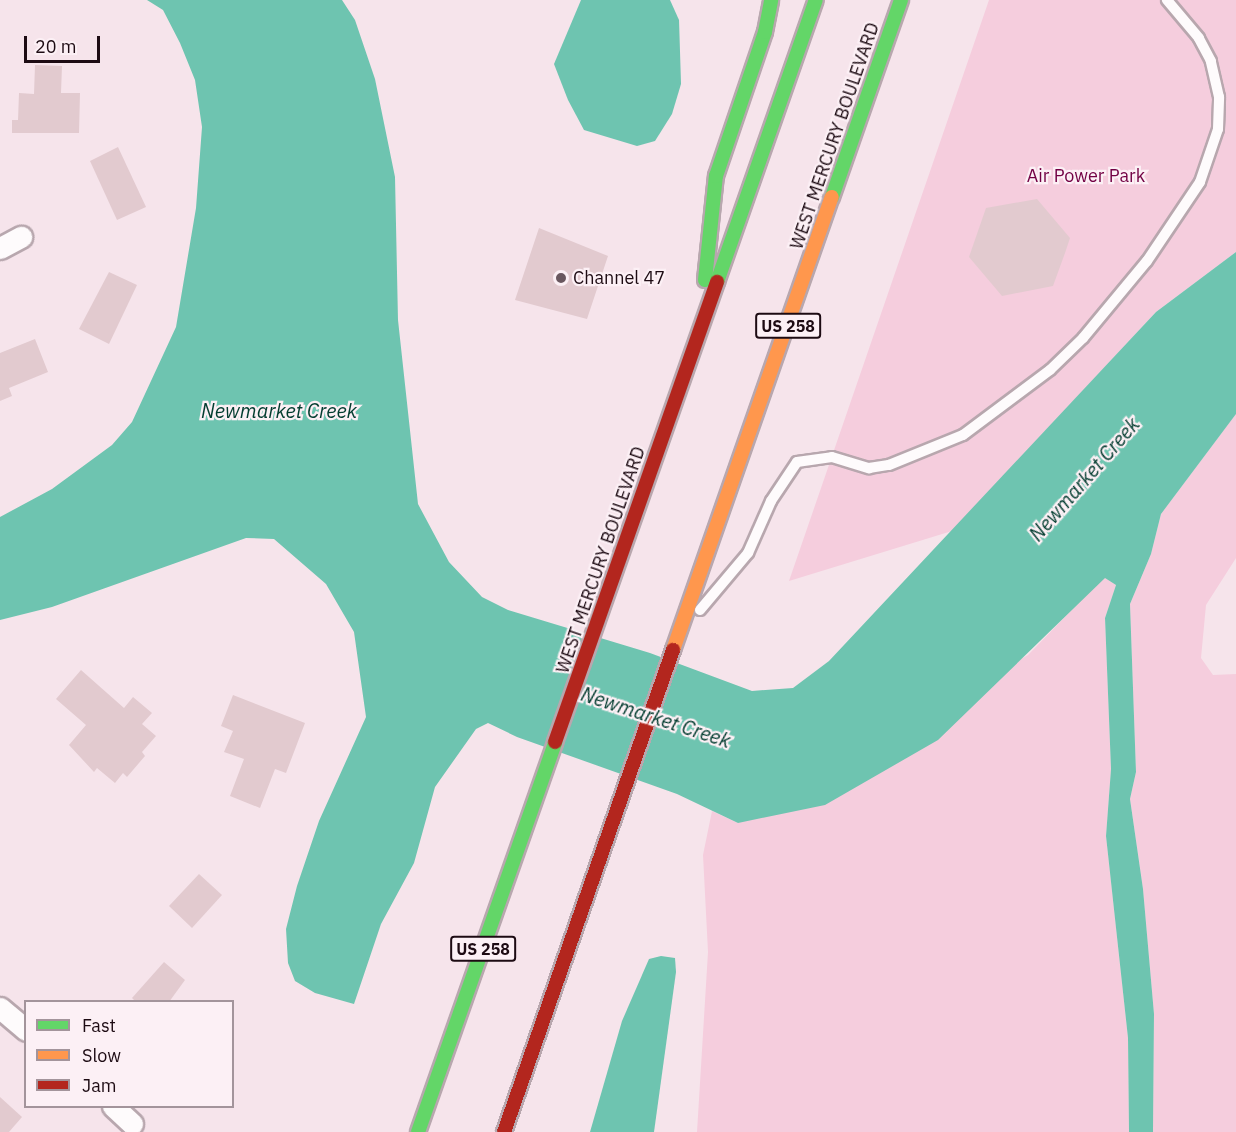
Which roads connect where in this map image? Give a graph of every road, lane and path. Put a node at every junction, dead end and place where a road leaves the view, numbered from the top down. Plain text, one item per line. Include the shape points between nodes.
1 (771, 0) edge
2 (816, 0) edge
3 (902, 0) edge
4 (1167, 0) edge
5 (21, 237) dead end
6 (0, 248) edge
7 (698, 338) junction
8 (680, 633) junction
9 (0, 1008) edge
10 (24, 1028) edge
11 (114, 1108) edge
12 (132, 1124) dead end
13 (418, 1132) edge
14 (504, 1132) edge

1 - 7 main road via 765,32 716,176
2 - 7 main road, WEST MERCURY BOULEVARD / US 258
3 - 8 main road, WEST MERCURY BOULEVARD / US 258
4 - 8 lane via 1188,22 1211,61 1219,97 1218,129 1200,182 1120,294 1050,370 963,435 932,450 870,468 832,458 797,462 771,501 748,553
5 - 6 street
7 - 13 main road, WEST MERCURY BOULEVARD / US 258
8 - 14 main road, WEST MERCURY BOULEVARD / US 258
9 - 10 street
11 - 12 street

